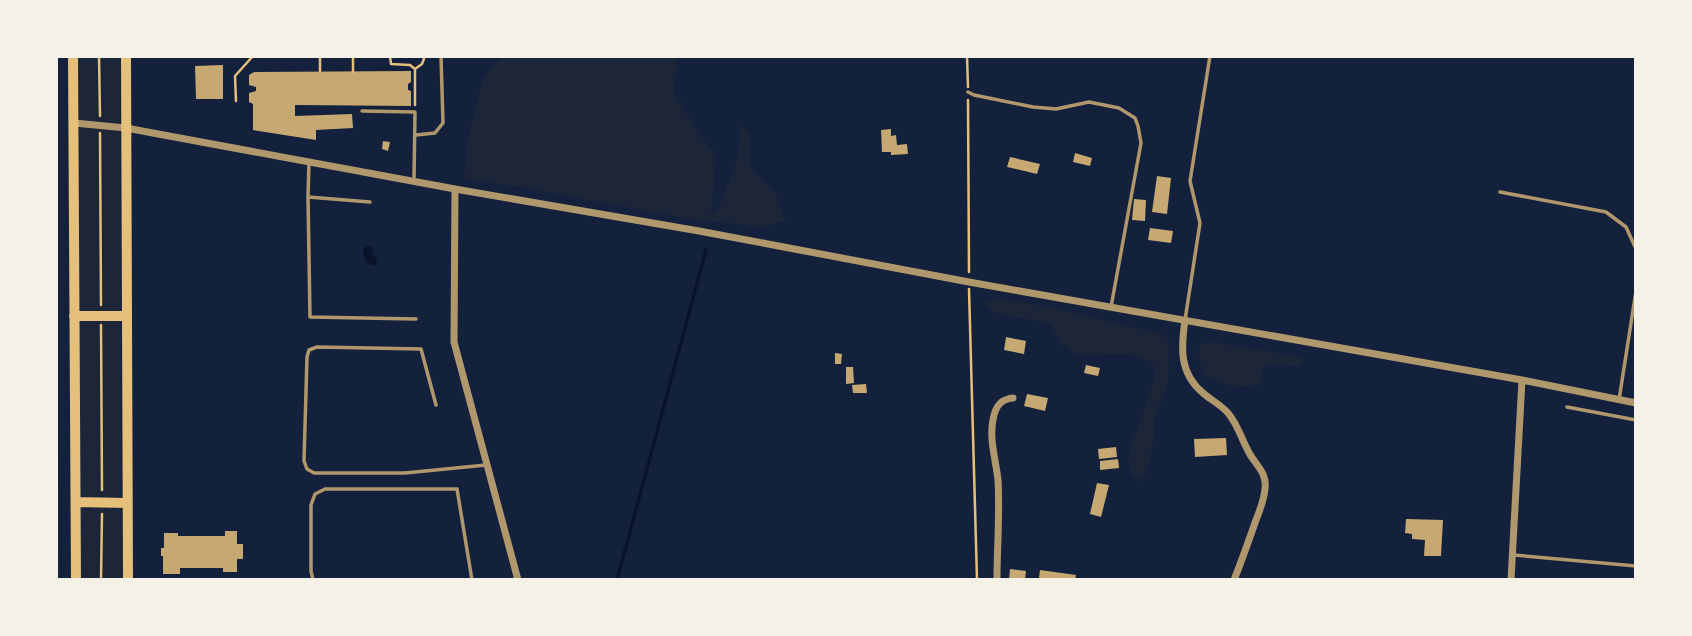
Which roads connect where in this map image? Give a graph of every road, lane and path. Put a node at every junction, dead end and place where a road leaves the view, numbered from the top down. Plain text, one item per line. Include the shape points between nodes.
1 (73, 56) edge
2 (126, 56) edge
3 (254, 56) edge
4 (320, 56) edge
5 (353, 56) edge
6 (390, 56) edge
7 (425, 56) edge
8 (441, 56) edge
9 (968, 56) edge
10 (1210, 56) edge
11 (415, 69) junction
12 (320, 71) dead end
13 (353, 72) dead end
14 (968, 92) junction
15 (236, 101) dead end
16 (362, 111) dead end
17 (415, 112) junction
18 (74, 123) junction
19 (126, 128) junction
20 (415, 135) junction
21 (309, 162) junction
22 (414, 181) junction
23 (455, 189) junction
24 (1500, 192) dead end
25 (308, 197) junction
26 (370, 202) dead end
27 (1636, 249) edge
28 (969, 282) junction
29 (1636, 291) edge
30 (1111, 307) junction
31 (74, 316) junction
32 (127, 316) junction
33 (416, 319) dead end
34 (1185, 320) junction
35 (1522, 380) junction
36 (1013, 398) dead end
37 (1619, 400) junction
38 (1636, 403) edge
39 (436, 405) dead end
40 (1567, 407) dead end
41 (1636, 420) edge
42 (487, 464) junction
43 (76, 502) junction
44 (127, 503) junction
45 (1514, 555) junction
46 (1636, 566) edge
47 (515, 579) edge
48 (76, 580) edge
49 (128, 580) edge
50 (313, 580) edge
51 (472, 580) edge
52 (977, 580) edge
53 (997, 580) edge
54 (1234, 580) edge
55 (1511, 580) edge

1 - 18 main road
2 - 19 main road
3 - 15 path via 235,76
4 - 12 path
5 - 13 path
6 - 11 path via 391,64
7 - 11 path
8 - 20 lane via 443,123 435,133
9 - 14 path
10 - 34 lane via 1190,181 1200,223
11 - 17 path
14 - 28 path
14 - 30 lane via 1056,109 1089,102 1119,108 1135,118 1141,143
16 - 17 lane
17 - 20 lane
18 - 19 street
18 - 31 main road
19 - 21 street
19 - 32 main road
20 - 22 lane
21 - 22 street
21 - 25 lane
22 - 23 street
23 - 28 street
23 - 42 street via 454,342
24 - 27 lane via 1606,212 1626,227
25 - 26 lane
25 - 33 lane via 310,317
28 - 30 street
28 - 52 path
29 - 37 lane
30 - 34 street
31 - 32 main road
31 - 43 main road
32 - 44 main road
34 - 35 street
34 - 54 street via 1184,368 1189,379 1228,414 1265,480 1263,501
35 - 37 street
35 - 45 street
36 - 53 street via 999,402 992,420 998,481
37 - 38 street
39 - 42 lane via 421,349 309,350 307,469 314,473 405,473
40 - 41 lane
42 - 47 street
43 - 44 main road
43 - 48 main road
44 - 49 main road
45 - 46 lane
45 - 55 street
50 - 51 lane via 311,505 315,494 325,489 457,489

